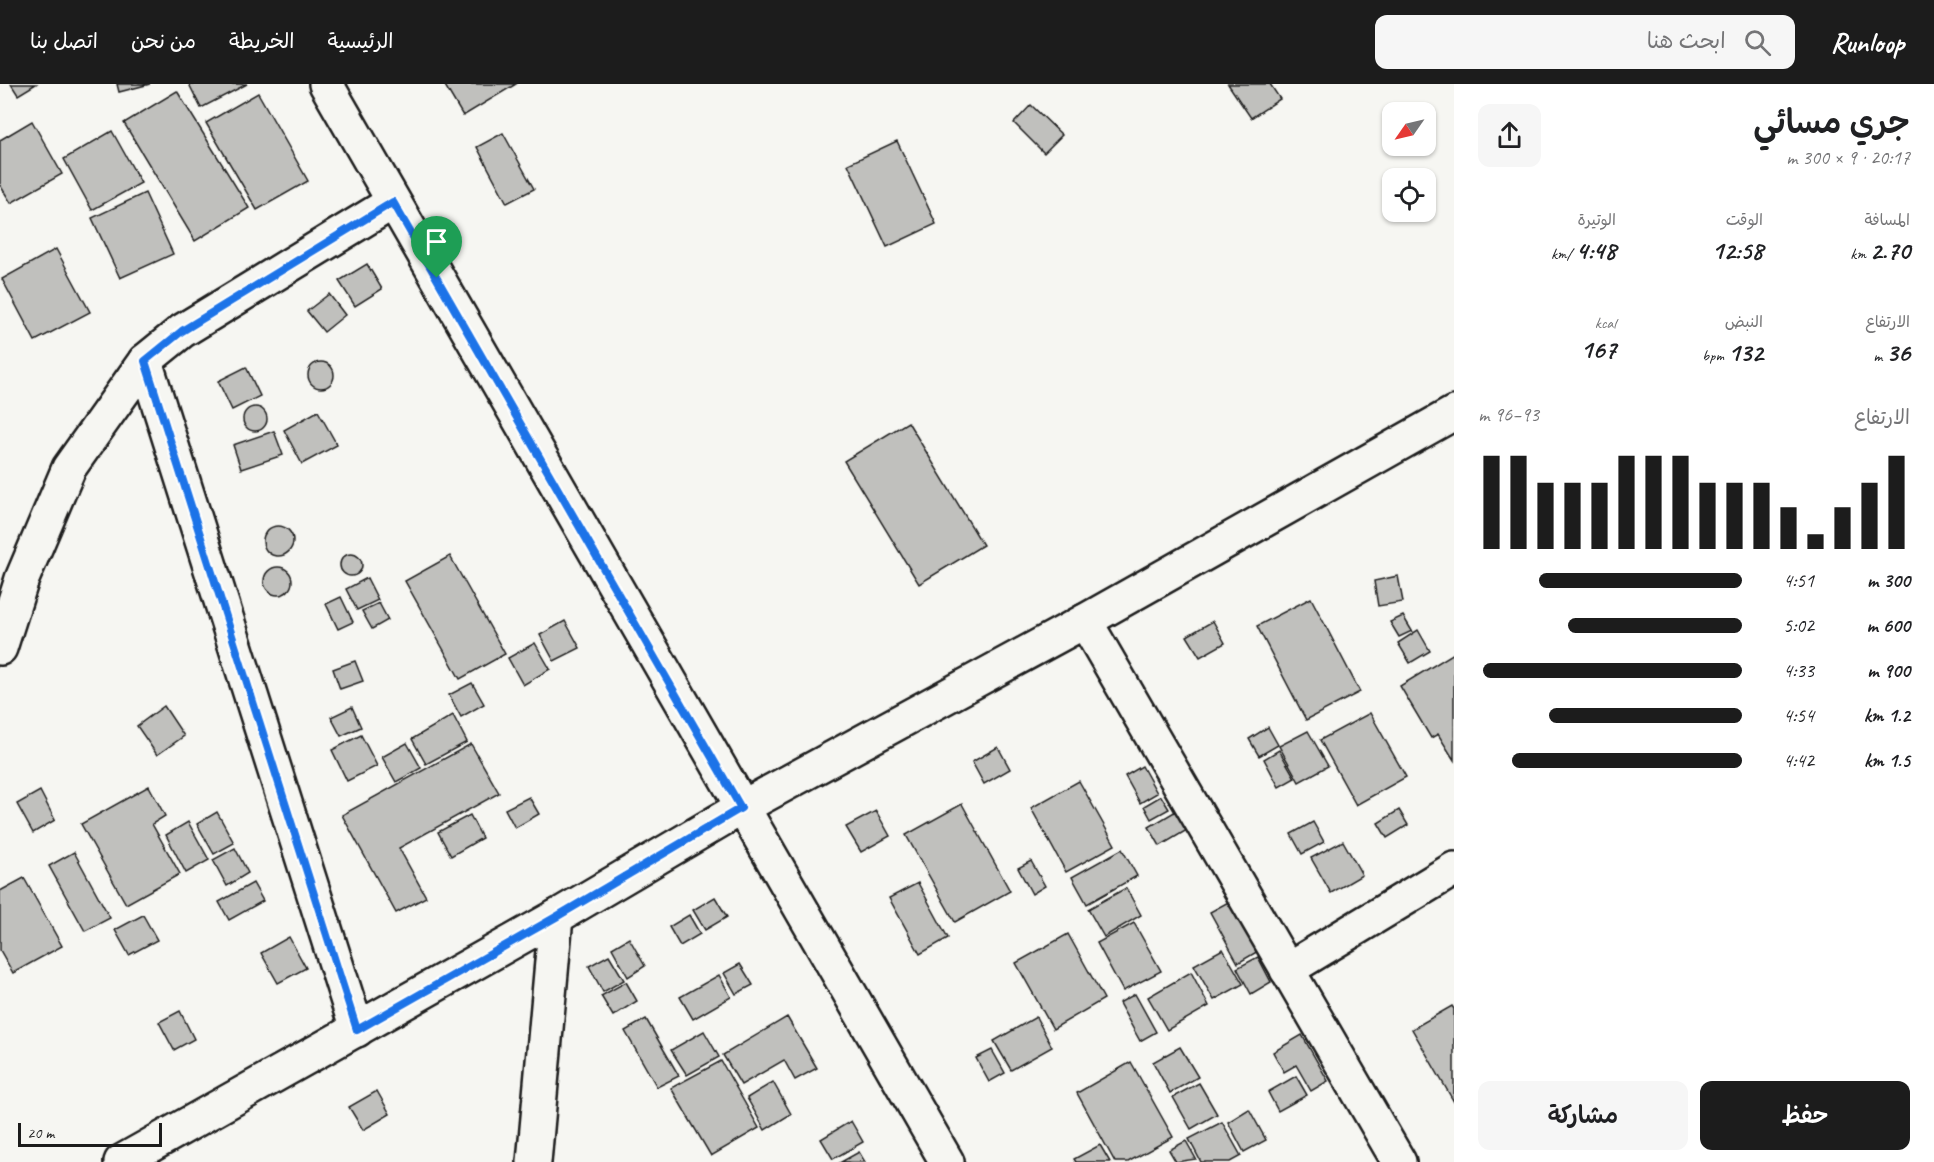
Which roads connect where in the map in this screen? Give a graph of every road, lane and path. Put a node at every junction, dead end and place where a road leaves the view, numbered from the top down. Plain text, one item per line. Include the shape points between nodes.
1 (326, 84) edge
2 (393, 202) junction
3 (145, 361) junction
4 (1454, 413) edge
5 (1084, 621) junction
6 (0, 648) edge
7 (741, 808) junction
8 (1454, 869) edge
9 (556, 917) junction
10 (1287, 970) junction
11 (357, 1030) junction
12 (121, 1162) edge
13 (534, 1162) edge
14 (947, 1162) edge
15 (1398, 1162) edge

1 - 2 street
2 - 3 street via 182,331
2 - 7 street
3 - 6 street via 69,468 22,579
3 - 11 street
4 - 5 street
5 - 7 street
5 - 10 street
7 - 9 street
7 - 14 street
8 - 10 street
9 - 11 street
9 - 13 street
10 - 15 street
11 - 12 street

